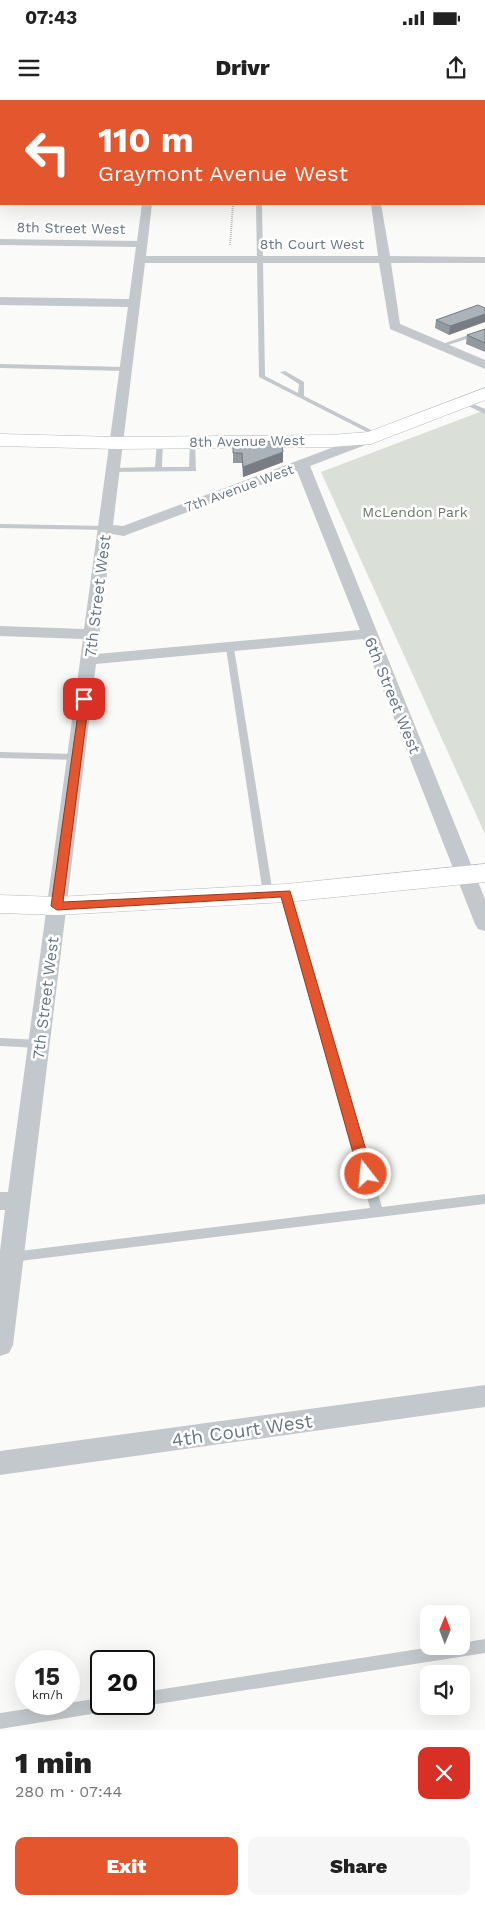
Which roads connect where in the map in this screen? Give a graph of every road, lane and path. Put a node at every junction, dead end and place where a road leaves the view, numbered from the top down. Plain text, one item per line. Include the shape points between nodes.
1 (147, 205) edge
2 (234, 205) edge
3 (259, 205) edge
4 (376, 205) edge
5 (0, 242) edge
6 (140, 252) junction
7 (228, 259) junction
8 (259, 259) junction
9 (384, 259) junction
10 (485, 260) edge
11 (0, 301) edge
12 (134, 303) junction
13 (485, 331) edge
14 (440, 346) junction
15 (485, 365) edge
16 (0, 366) edge
17 (126, 369) junction
18 (283, 372) dead end
19 (485, 394) edge
20 (301, 396) junction
21 (464, 402) junction
22 (485, 412) edge
23 (374, 436) junction
24 (0, 440) edge
25 (160, 442) junction
26 (193, 442) junction
27 (117, 443) junction
28 (302, 465) junction
29 (114, 470) junction
30 (158, 470) junction
31 (0, 526) edge
32 (106, 528) junction
33 (0, 631) edge
34 (93, 634) junction
35 (369, 634) junction
36 (230, 648) junction
37 (90, 660) junction
38 (0, 756) edge
39 (77, 757) junction
40 (475, 874) edge
41 (277, 894) junction
42 (0, 904) edge
43 (57, 906) junction
44 (485, 924) edge
45 (0, 1042) edge
46 (39, 1044) junction
47 (485, 1199) edge
48 (9, 1201) edge
49 (377, 1212) junction
50 (11, 1257) junction
51 (0, 1345) edge
52 (485, 1396) edge
53 (0, 1463) edge
54 (485, 1646) edge
55 (155, 1697) edge
56 (90, 1707) edge
57 (0, 1721) edge

1 - 6 street, 7th Street West
2 - 7 path
3 - 8 lane
4 - 9 street
5 - 6 street, 8th Street West
6 - 7 street, 8th Court West
6 - 12 street, 7th Street West
7 - 8 street, 8th Court West
8 - 9 street, 8th Court West
8 - 20 lane via 262,377
9 - 10 street, 8th Court West
9 - 14 street via 394,326
11 - 12 street
12 - 17 street, 7th Street West
13 - 14 lane
14 - 15 street
16 - 17 lane
17 - 27 street, 7th Street West
18 - 20 lane via 302,383
19 - 21 main road, 8th Avenue West
20 - 23 lane
21 - 22 lane
21 - 23 main road, 8th Avenue West
23 - 26 main road, 8th Avenue West via 331,440
23 - 28 street, 7th Avenue West
24 - 27 main road, 8th Avenue West
25 - 26 main road, 8th Avenue West
25 - 27 main road, 8th Avenue West
25 - 30 lane
26 - 30 lane via 193,469
27 - 29 street, 7th Street West
28 - 32 street, 7th Avenue West via 124,531
28 - 35 street, 6th Street West
29 - 30 lane
29 - 32 street, 7th Street West
31 - 32 lane
32 - 34 street, 7th Street West
33 - 34 street
34 - 37 street, 7th Street West
35 - 36 street
35 - 40 street, 6th Street West
36 - 37 street
36 - 41 lane
37 - 39 street, 7th Street West
38 - 39 lane
39 - 43 street, 7th Street West
40 - 41 main road
40 - 44 street, 6th Street West
41 - 43 main road
41 - 49 lane
42 - 43 main road
43 - 46 street, 7th Street West
45 - 46 lane
46 - 48 street, 7th Street West
47 - 49 lane
48 - 50 street, 7th Street West
49 - 50 lane
50 - 51 street, 7th Street West
52 - 53 street, 4th Court West
54 - 55 lane
56 - 57 lane

